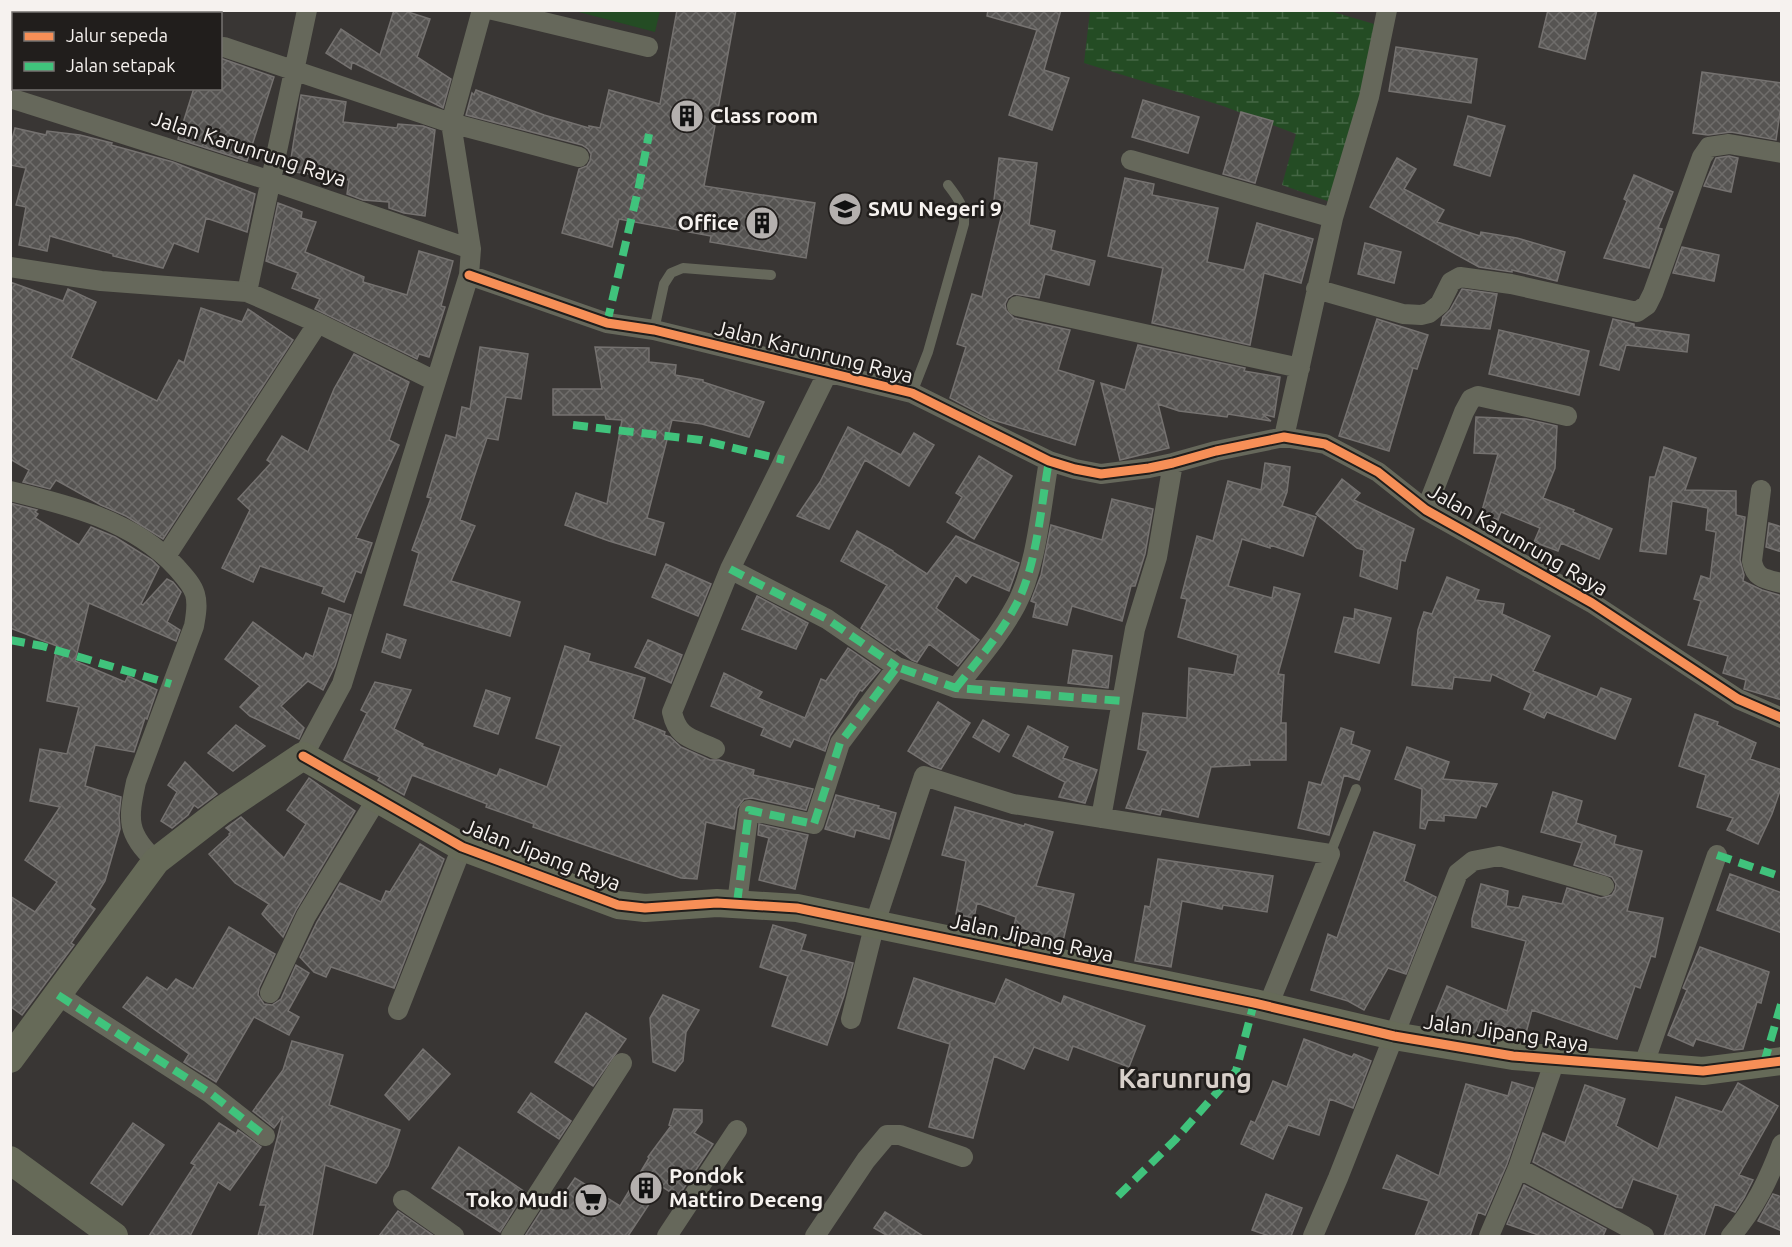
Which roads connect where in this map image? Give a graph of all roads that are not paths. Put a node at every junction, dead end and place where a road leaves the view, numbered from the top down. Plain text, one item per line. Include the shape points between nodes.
1 (307, 10) edge
2 (482, 10) edge
3 (493, 10) edge
4 (1387, 10) edge
5 (224, 47) dead end
6 (648, 47) dead end
7 (294, 71) junction
8 (10, 98) edge
9 (451, 123) junction
10 (1782, 153) edge
11 (579, 157) dead end
12 (1131, 160) dead end
13 (271, 181) junction
14 (948, 185) dead end
15 (1333, 218) junction
16 (471, 249) junction
17 (10, 267) edge
18 (771, 274) dead end
19 (468, 276) junction
20 (1316, 289) junction
21 (247, 292) junction
22 (1017, 306) dead end
23 (318, 323) junction
24 (654, 330) junction
25 (1300, 368) junction
26 (827, 374) junction
27 (435, 381) junction
28 (912, 393) junction
29 (1567, 416) dead end
30 (1284, 437) junction
31 (1049, 461) junction
32 (1173, 464) junction
33 (1761, 490) dead end
34 (10, 491) edge
35 (1426, 510) junction
36 (166, 556) junction
37 (730, 569) junction
38 (1782, 584) edge
39 (897, 667) junction
40 (956, 688) junction
41 (1122, 701) junction
42 (1782, 718) edge
43 (715, 749) dead end
44 (303, 756) junction
45 (1356, 789) dead end
46 (378, 798) junction
47 (1101, 818) junction
48 (462, 847) junction
49 (1330, 854) junction
50 (1717, 855) dead end
51 (156, 861) junction
52 (1604, 886) dead end
53 (737, 903) junction
54 (875, 923) junction
55 (270, 993) dead end
56 (58, 995) junction
57 (1268, 1006) junction
58 (398, 1010) dead end
59 (851, 1019) dead end
60 (1394, 1036) junction
61 (10, 1059) edge
62 (1555, 1060) junction
63 (1782, 1061) edge
64 (622, 1063) dead end
65 (1643, 1067) junction
66 (737, 1130) dead end
67 (265, 1136) dead end
68 (1782, 1144) edge
69 (963, 1157) dead end
70 (10, 1160) edge
71 (1518, 1168) junction
72 (403, 1200) dead end
73 (114, 1236) edge
74 (454, 1236) edge
75 (512, 1236) edge
76 (667, 1236) edge
77 (815, 1236) edge
78 (1312, 1236) edge
79 (1489, 1236) edge
80 (1644, 1236) edge
81 (1731, 1236) edge

1 - 7 street
2 - 9 street
3 - 6 street
4 - 15 street via 1369,97
5 - 7 street
7 - 9 street
7 - 13 street
8 - 13 street, Jalan Karunrung Raya
9 - 11 street
9 - 16 street
10 - 20 street via 1729,144 1709,147 1653,293 1647,305 1636,312 1512,284 1460,277 1451,282 1440,304 1421,315 1403,314
12 - 15 street
13 - 16 street, Jalan Karunrung Raya
13 - 21 street
14 - 28 lane via 962,204 964,224 928,352
15 - 20 street
16 - 19 street
17 - 21 street via 101,281
18 - 24 lane via 683,268 671,273 664,284
19 - 24 street, Jalan Karunrung Raya via 606,322
19 - 27 street
20 - 25 street
21 - 23 street
22 - 25 street
23 - 27 street
23 - 36 street
24 - 26 street, Jalan Karunrung Raya
25 - 30 street
26 - 28 street, Jalan Karunrung Raya
26 - 37 street
27 - 44 street via 342,684
28 - 31 street, Jalan Karunrung Raya
29 - 35 street via 1478,396 1471,399
30 - 32 street, Jalan Karunrung Raya
30 - 35 street, Jalan Karunrung Raya via 1325,444 1356,459
31 - 32 street, Jalan Karunrung Raya via 1101,474
31 - 40 street via 1030,569 1017,603
32 - 41 street via 1157,557 1135,629
33 - 38 street via 1753,568 1761,578
34 - 36 street via 102,517
35 - 42 street, Jalan Karunrung Raya via 1592,603 1738,699
36 - 51 street via 195,593 197,609 131,806 131,826 140,847
37 - 39 street via 827,619
37 - 43 street via 672,712 680,733
39 - 40 street
39 - 53 street via 840,743 814,824 749,810
40 - 41 street
41 - 47 street
44 - 46 street, Jalan Jipang Raya
44 - 51 street via 222,810
45 - 49 lane
46 - 48 street, Jalan Jipang Raya
46 - 55 street via 306,916
47 - 49 street
47 - 54 street via 1013,804 924,776
48 - 53 street, Jalan Jipang Raya via 618,905 645,908
48 - 58 street
49 - 57 street
50 - 65 street
51 - 56 street
52 - 60 street via 1499,856 1473,861 1458,873
53 - 54 street, Jalan Jipang Raya via 797,908
54 - 57 street, Jalan Jipang Raya
54 - 59 street
56 - 61 street
56 - 67 street via 210,1093
57 - 60 street, Jalan Jipang Raya
60 - 62 street, Jalan Jipang Raya
60 - 78 street
62 - 65 street, Jalan Jipang Raya
62 - 71 street
63 - 65 street, Jalan Jipang Raya via 1703,1071
64 - 75 street
66 - 76 street
68 - 81 street via 1765,1186
69 - 77 street via 900,1135 887,1135
70 - 73 street
71 - 79 street
71 - 80 street
72 - 74 street

